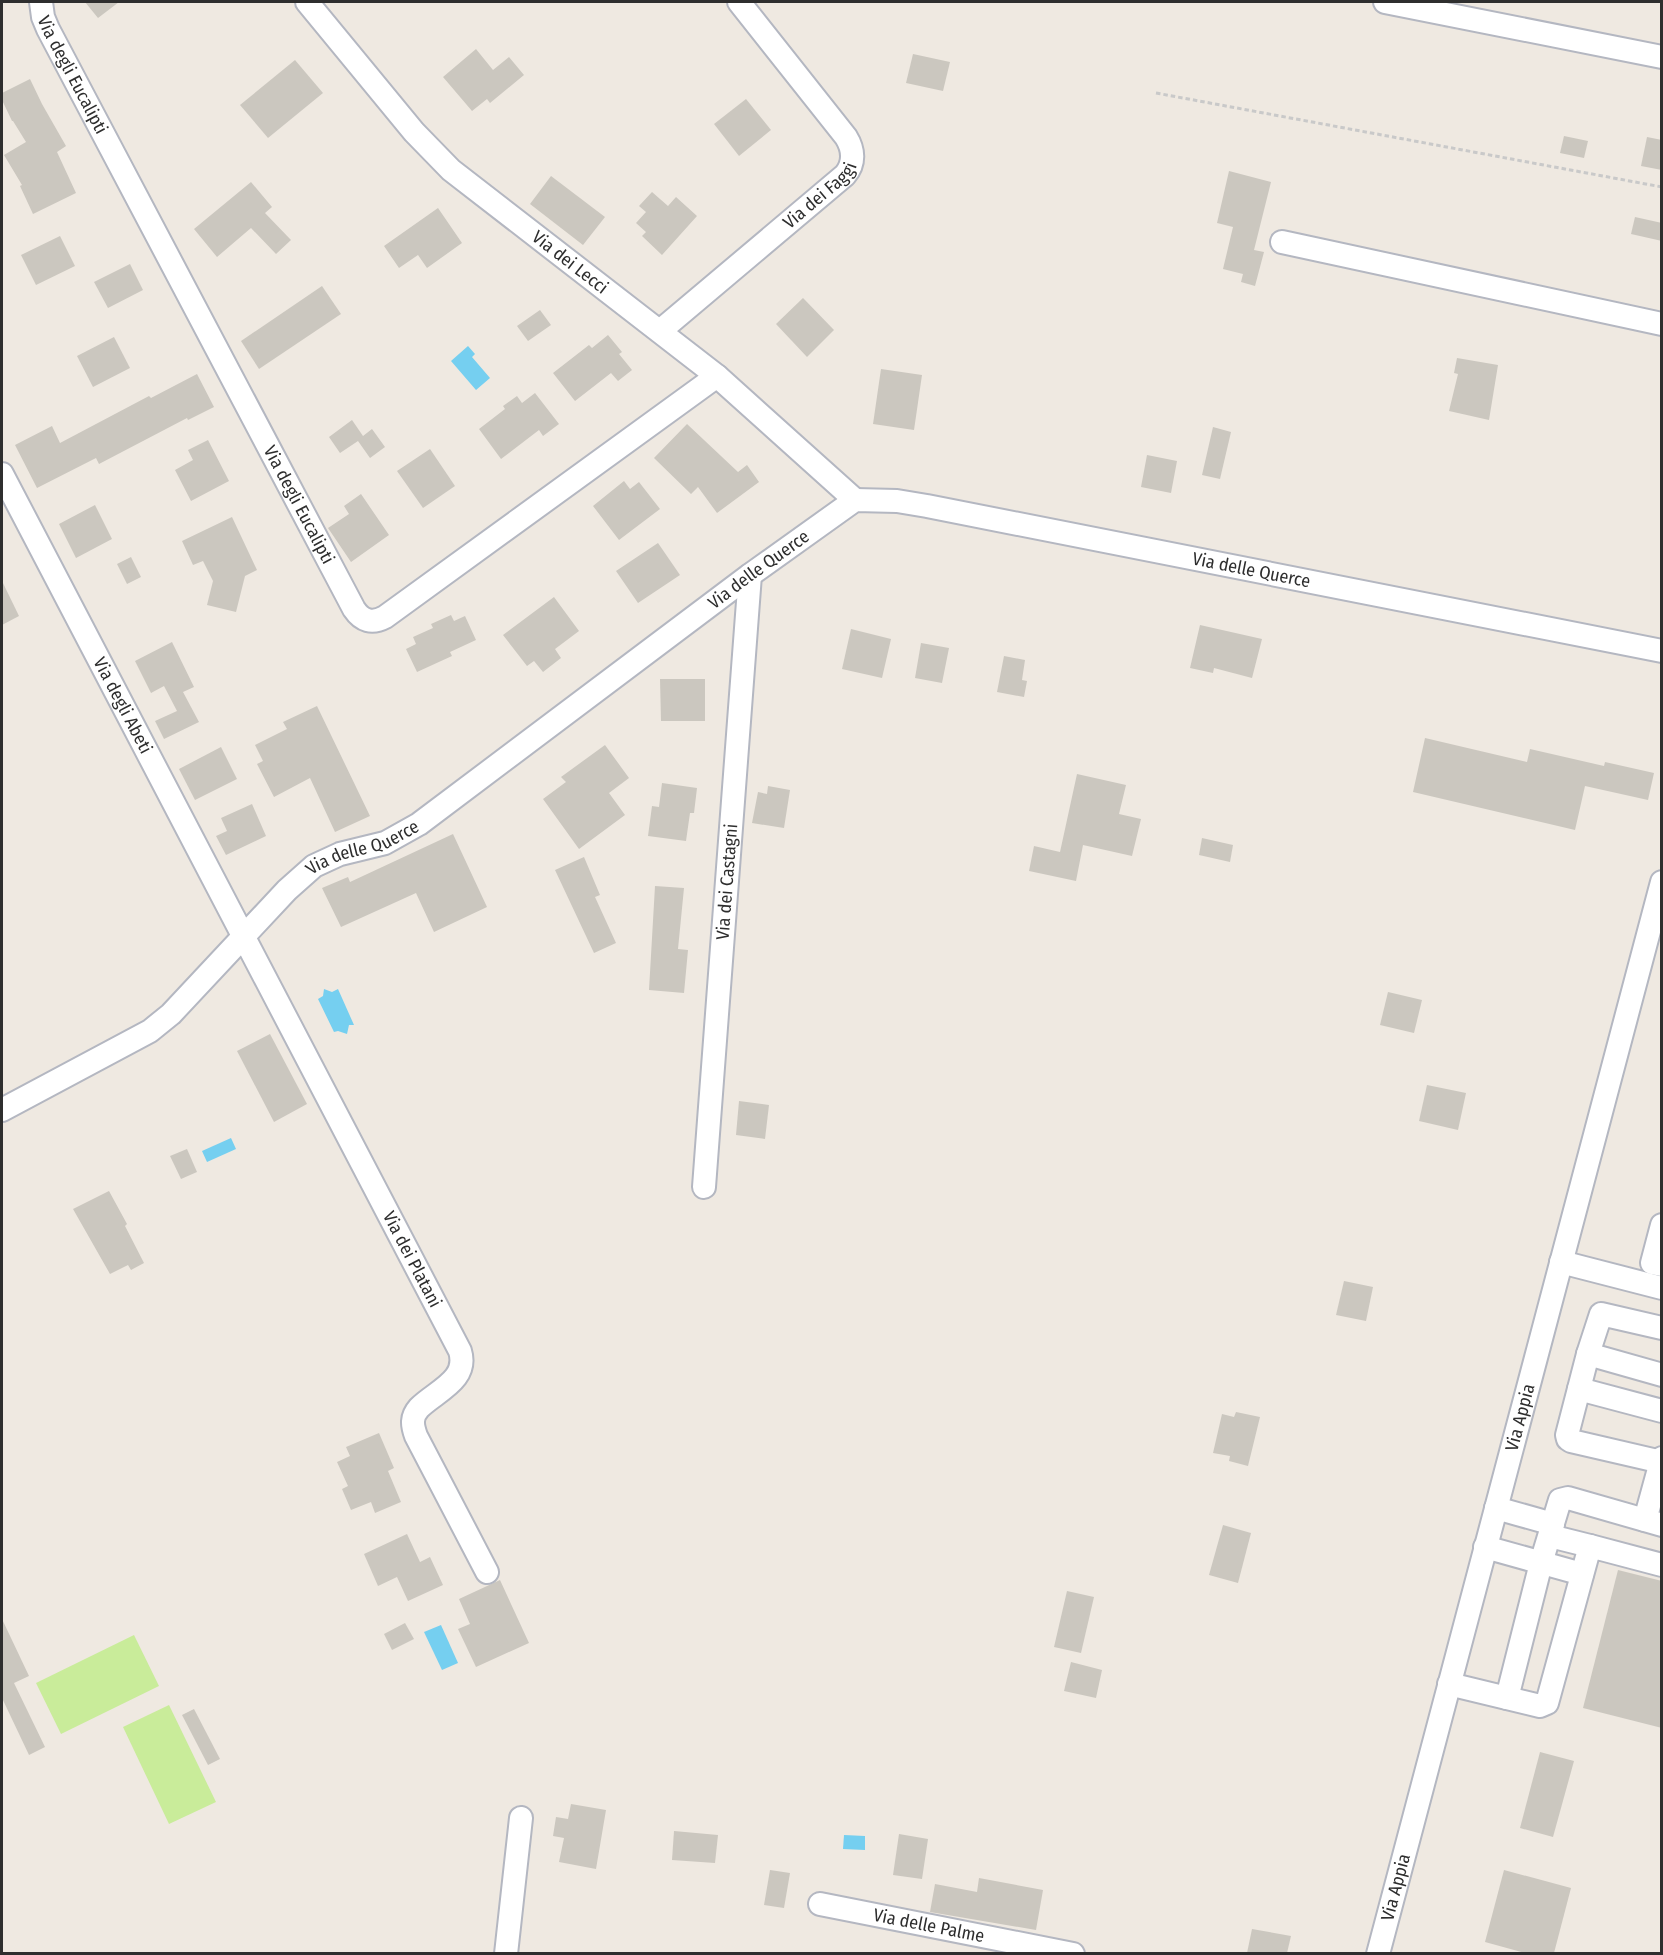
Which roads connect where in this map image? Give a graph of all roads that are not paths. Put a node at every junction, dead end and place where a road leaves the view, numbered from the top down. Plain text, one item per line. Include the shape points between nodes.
1 (41, 2) edge
2 (307, 2) edge
3 (739, 2) edge
4 (1385, 2) edge
5 (1662, 57) edge
6 (1282, 242) dead end
7 (1662, 324) edge
8 (660, 331) junction
9 (717, 376) junction
10 (2, 474) edge
11 (855, 500) junction
12 (750, 575) junction
13 (1662, 651) edge
14 (1662, 882) edge
15 (244, 938) junction
16 (2, 1110) edge
17 (704, 1187) dead end
18 (1662, 1225) edge
19 (1561, 1262) junction
20 (1662, 1265) edge
21 (1662, 1288) edge
22 (1662, 1328) edge
23 (1588, 1354) junction
24 (1662, 1375) edge
25 (1579, 1389) junction
26 (1662, 1411) edge
27 (1661, 1461) edge
28 (1496, 1508) junction
29 (1654, 1523) edge
30 (1551, 1530) junction
31 (1590, 1546) junction
32 (1485, 1547) junction
33 (1541, 1563) junction
34 (1662, 1565) edge
35 (487, 1572) dead end
36 (1582, 1574) junction
37 (1449, 1684) junction
38 (1507, 1698) junction
39 (521, 1818) dead end
40 (820, 1904) dead end
41 (506, 1953) edge
42 (1073, 1953) edge
43 (1378, 1953) edge

1 - 9 street, Via degli Eucalipti via 48,29 354,609 364,620 373,622 385,617
2 - 8 street, Via dei Lecci via 446,165
3 - 8 street, Via dei Faggi via 849,142 851,166
4 - 5 street
6 - 7 street
8 - 9 street, Via dei Lecci
9 - 11 street, Via dei Lecci
10 - 15 street, Via degli Abeti
11 - 12 street, Via delle Querce
11 - 13 street, Via delle Querce via 927,506
12 - 15 street, Via delle Querce via 419,824 385,843 340,854 314,866
12 - 17 street, Via dei Castagni
14 - 19 street, Via Appia
15 - 16 street, Via delle Querce via 150,1031
15 - 35 street, Via dei Platani via 460,1351 462,1367 458,1376 419,1408 413,1425
18 - 20 street via 1652,1263
19 - 21 street
19 - 28 street, Via Appia
22 - 23 street via 1601,1314
23 - 24 street
23 - 25 street
25 - 26 street
25 - 27 street via 1568,1439 1571,1442
27 - 29 street
28 - 30 street
28 - 32 street, Via Appia
29 - 30 street via 1564,1498
30 - 31 street
30 - 33 street
31 - 34 street
31 - 36 street
32 - 33 street
32 - 37 street, Via Appia
33 - 36 street
33 - 38 street
36 - 38 street via 1547,1703 1540,1706
37 - 38 street
37 - 43 street, Via Appia
39 - 41 street
40 - 42 street, Via delle Palme

